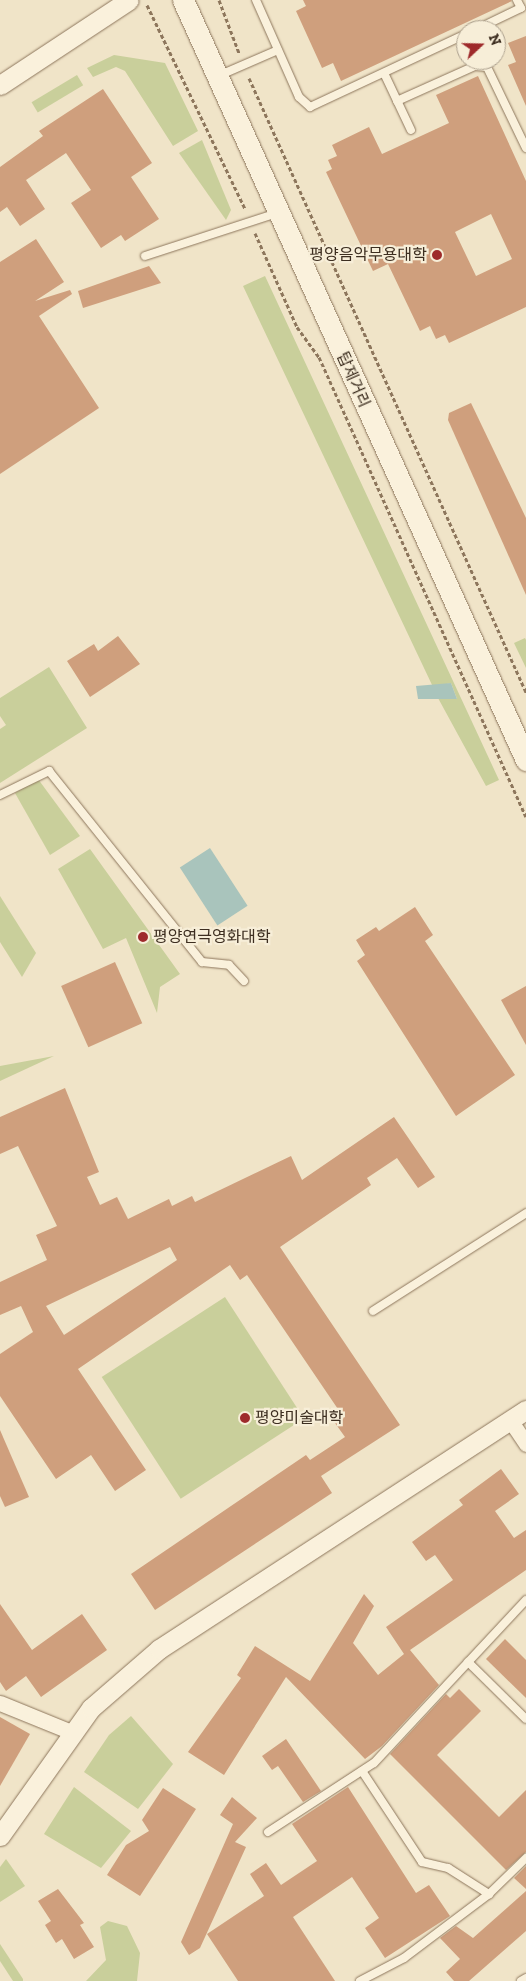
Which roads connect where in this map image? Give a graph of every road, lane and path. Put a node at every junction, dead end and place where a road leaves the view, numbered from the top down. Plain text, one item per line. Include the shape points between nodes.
1 (129, 0) edge
2 (144, 0) edge
3 (183, 0) edge
4 (219, 0) edge
5 (256, 0) edge
6 (517, 0) edge
7 (496, 20) edge
8 (456, 39) edge
9 (278, 50) junction
10 (244, 65) junction
11 (384, 73) junction
12 (216, 77) junction
13 (0, 85) edge
14 (397, 101) junction
15 (411, 130) dead end
16 (526, 148) edge
17 (277, 212) junction
18 (251, 223) junction
19 (145, 256) dead end
20 (526, 692) edge
21 (526, 760) edge
22 (0, 795) edge
23 (526, 817) edge
24 (244, 981) dead end
25 (526, 1213) edge
26 (373, 1311) dead end
27 (526, 1410) edge
28 (510, 1420) junction
29 (526, 1444) edge
30 (526, 1600) edge
31 (468, 1662) junction
32 (0, 1703) edge
33 (526, 1719) edge
34 (74, 1733) junction
35 (362, 1770) junction
36 (268, 1832) dead end
37 (0, 1836) edge
38 (526, 1858) edge
39 (489, 1894) junction
40 (526, 1978) edge
41 (360, 1981) edge
42 (521, 1981) edge

1 - 13 street
2 - 18 path
3 - 12 main road, 탑제거리
4 - 10 path
5 - 9 lane
6 - 7 lane via 521,8
8 - 11 lane
9 - 10 lane
9 - 11 lane via 299,97 310,107
10 - 12 lane
10 - 20 path
11 - 14 lane
12 - 17 main road, 탑제거리
14 - 15 lane
14 - 16 lane via 475,66 487,68
17 - 18 lane
17 - 21 main road, 탑제거리
18 - 19 lane
18 - 23 path via 296,327 319,357
22 - 24 lane via 49,771 202,962 229,965
25 - 26 lane
27 - 28 street
28 - 29 street
28 - 34 street via 159,1649 91,1708
30 - 31 lane
31 - 33 lane
31 - 35 lane
32 - 34 street
34 - 37 street
35 - 36 lane
35 - 39 lane via 422,1862 448,1868
38 - 39 lane
39 - 41 lane via 404,1958
40 - 42 lane

